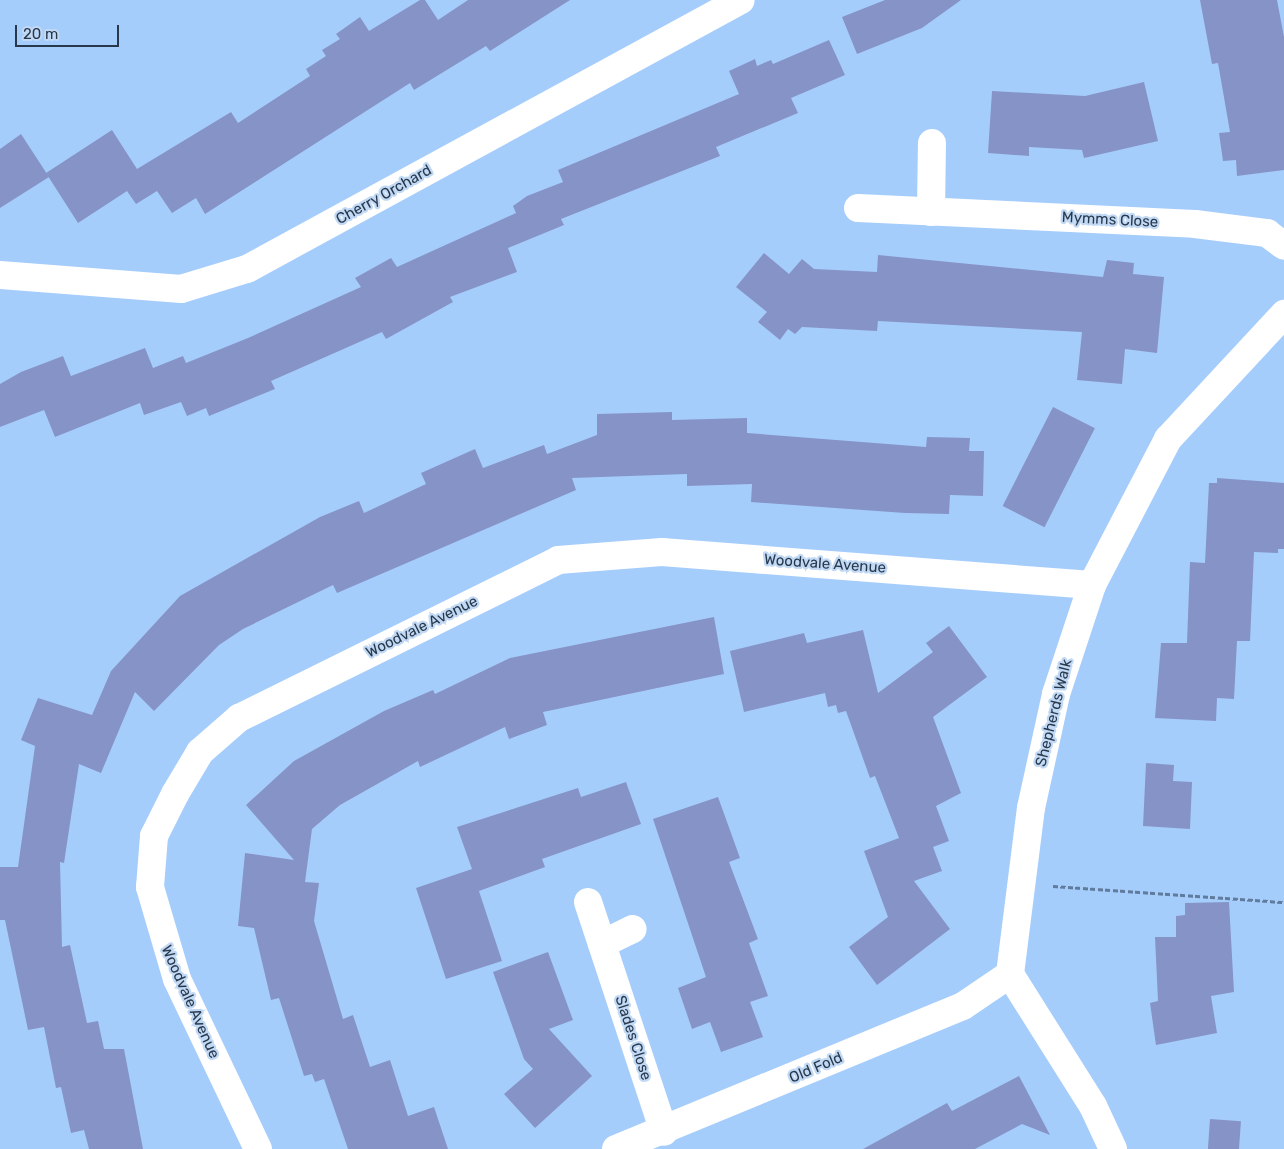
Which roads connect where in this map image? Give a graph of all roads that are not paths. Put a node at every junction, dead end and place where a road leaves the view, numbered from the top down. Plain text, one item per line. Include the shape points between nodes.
1 (740, 0) edge
2 (932, 143) dead end
3 (858, 208) dead end
4 (931, 212) junction
5 (1284, 246) edge
6 (0, 275) edge
7 (1284, 314) edge
8 (1092, 585) junction
9 (588, 902) dead end
10 (634, 930) dead end
11 (602, 944) junction
12 (1010, 974) junction
13 (664, 1132) junction
14 (258, 1149) edge
15 (616, 1149) edge
16 (1113, 1149) edge

1 - 6 street, Cherry Orchard via 247,269 181,289
2 - 4 street
3 - 4 street, Mymms Close
4 - 5 street, Mymms Close via 1195,224 1267,233
7 - 8 street, Shepherds Walk via 1168,439
8 - 12 street, Shepherds Walk via 1056,694 1031,808
8 - 14 street, Woodvale Avenue via 662,552 558,560 239,718 200,752 175,794 154,836 150,886 176,979
9 - 11 street, Slades Close
10 - 11 street
11 - 13 street, Slades Close
12 - 13 street, Old Fold via 963,1006
12 - 16 street via 1093,1106
13 - 15 street, Old Fold

